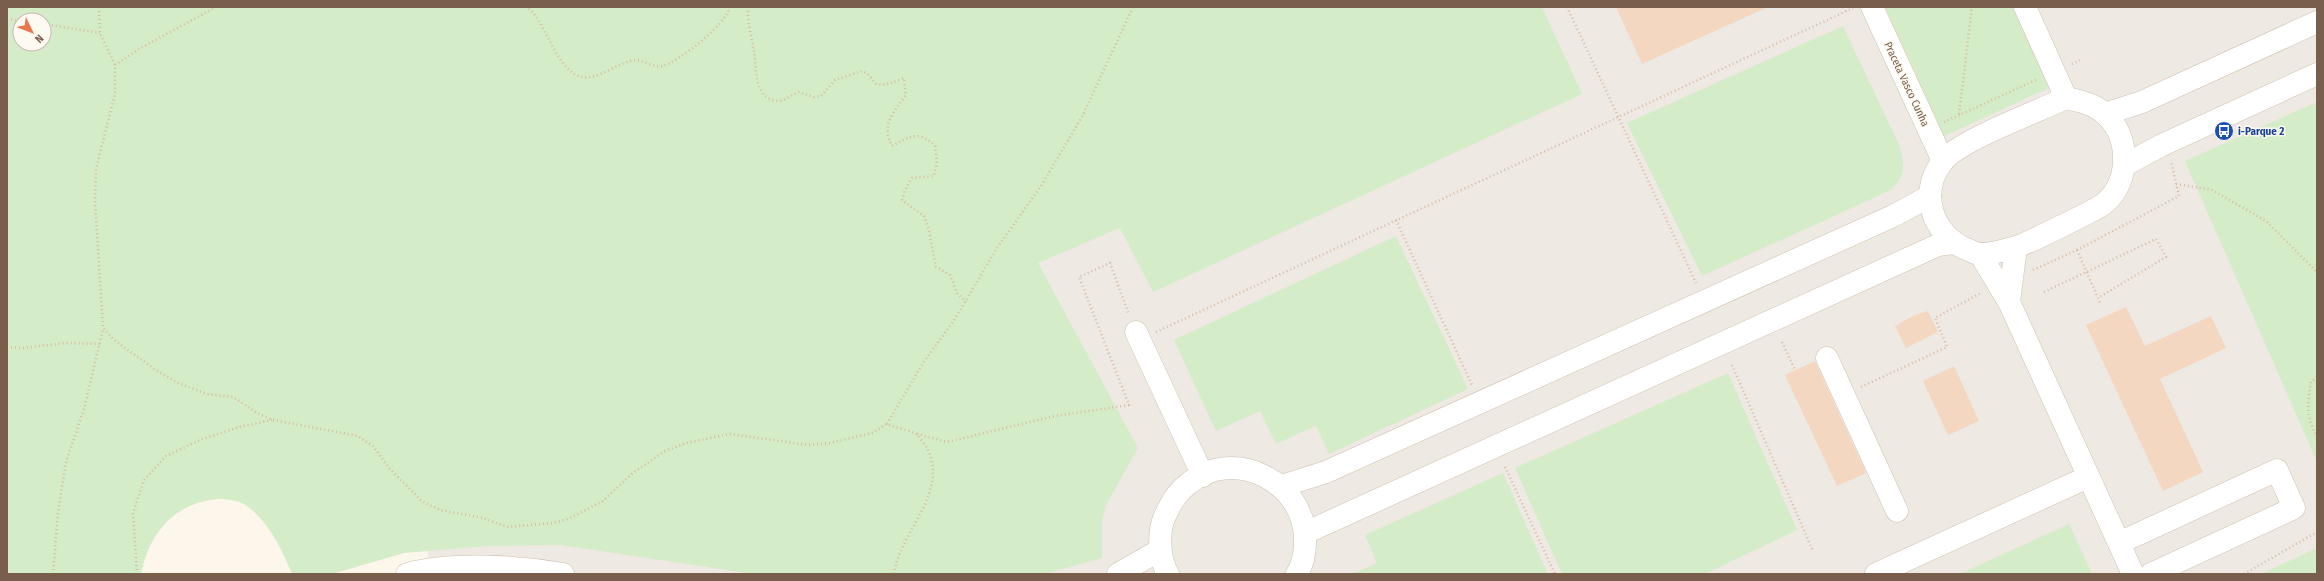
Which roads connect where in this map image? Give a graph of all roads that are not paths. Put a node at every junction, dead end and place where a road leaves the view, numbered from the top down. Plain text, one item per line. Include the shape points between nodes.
1 (1872, 7) edge
2 (2025, 7) edge
3 (2317, 22) edge
4 (2317, 74) edge
5 (2066, 98) junction
6 (2105, 114) junction
7 (1943, 161) junction
8 (2125, 165) junction
9 (1930, 196) junction
10 (1953, 243) junction
11 (2016, 247) junction
12 (1980, 254) junction
13 (2005, 281) junction
14 (1137, 336) road end
15 (1827, 358) dead end
16 (1203, 476) junction
17 (2088, 477) junction
18 (1282, 486) junction
19 (1897, 511) dead end
20 (1305, 533) junction
21 (2119, 543) junction
22 (1160, 550) junction
23 (407, 574) edge
24 (563, 574) edge
25 (1118, 574) edge
26 (1168, 574) edge
27 (1297, 574) edge
28 (1876, 574) edge
29 (2133, 574) edge
30 (2151, 574) edge

1 - 7 street, Praceta Vasco Cunha
2 - 5 street
3 - 6 street via 2142,102
4 - 8 street via 2162,145
5 - 6 street via 2086,102
5 - 7 street via 1965,145
6 - 8 street via 2117,128 2124,145
7 - 9 street via 1933,180
8 - 11 street via 2120,182 2105,203
9 - 10 street via 1932,211 1941,231
9 - 18 street via 1893,216 1326,472
10 - 12 street
10 - 20 street via 1938,245
11 - 12 street
11 - 13 street
12 - 13 street
13 - 17 street via 2009,302
14 - 16 street
15 - 19 street
16 - 18 street via 1211,471 1236,468 1260,473
16 - 22 street via 1188,483 1171,502 1162,525
17 - 21 street
17 - 28 street
18 - 20 street via 1302,516
20 - 27 street via 1305,553
21 - 29 street
21 - 30 street via 2277,470 2294,508
22 - 25 street
22 - 26 street
23 - 24 street via 448,568 534,569

